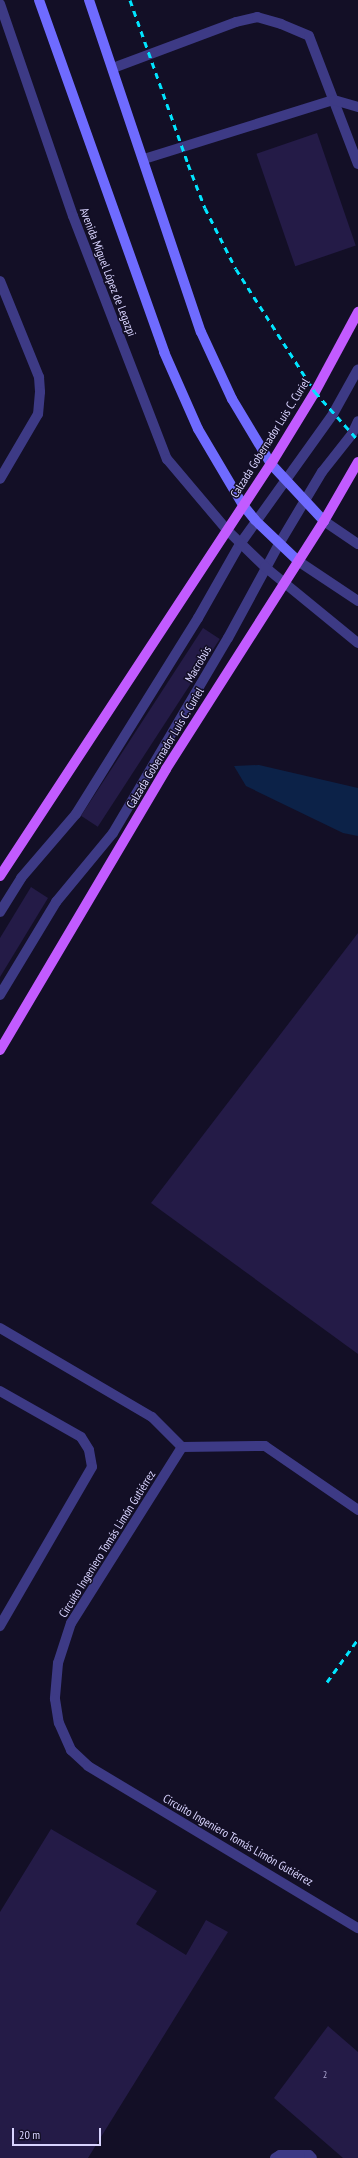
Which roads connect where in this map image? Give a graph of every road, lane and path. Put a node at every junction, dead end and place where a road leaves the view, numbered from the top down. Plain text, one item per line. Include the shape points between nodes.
1 (39, 0) edge
2 (89, 0) edge
3 (0, 4) edge
4 (113, 68) junction
5 (334, 100) junction
6 (358, 107) edge
7 (144, 158) junction
8 (358, 164) edge
9 (0, 281) edge
10 (358, 312) edge
11 (358, 369) edge
12 (358, 421) edge
13 (358, 462) edge
14 (271, 464) junction
15 (0, 479) edge
16 (284, 479) junction
17 (305, 502) junction
18 (243, 505) junction
19 (255, 520) junction
20 (324, 521) junction
21 (227, 530) junction
22 (240, 544) junction
23 (278, 544) junction
24 (358, 544) edge
25 (298, 561) junction
26 (264, 567) junction
27 (282, 583) junction
28 (358, 601) edge
29 (358, 642) edge
30 (0, 876) edge
31 (0, 912) edge
32 (0, 995) edge
33 (0, 1050) edge
34 (0, 1328) edge
35 (0, 1391) edge
36 (182, 1447) junction
37 (358, 1510) edge
38 (0, 1626) edge
39 (358, 1928) edge
40 (275, 2158) edge
41 (312, 2158) edge

1 - 18 main road, Avenida Miguel López de Legazpi via 164,352 198,429
2 - 4 main road
3 - 21 street, Avenida Miguel López de Legazpi via 73,216 167,459
4 - 5 street via 236,22 257,17 309,36
4 - 7 main road
5 - 6 street
5 - 7 street
5 - 8 street
7 - 14 main road via 201,332 232,399
9 - 15 street via 38,377 40,392 38,414
10 - 14 main road, Calzada Gobernador Luis C. Curiel via 315,392
11 - 16 street, Macrobús via 333,414
12 - 17 street, Macrobús via 352,434 322,472
13 - 20 main road, Calzada Gobernador Luis C. Curiel
14 - 16 main road
14 - 18 main road, Calzada Gobernador Luis C. Curiel
16 - 17 main road
16 - 19 street, Macrobús
17 - 20 main road
17 - 23 street, Macrobús
18 - 19 main road, Avenida Miguel López de Legazpi
18 - 21 main road, Calzada Gobernador Luis C. Curiel
19 - 22 street, Macrobús
19 - 23 main road, Avenida Miguel López de Legazpi
20 - 24 street
20 - 25 main road, Calzada Gobernador Luis C. Curiel
21 - 22 street, Avenida Miguel López de Legazpi
21 - 30 main road, Calzada Gobernador Luis C. Curiel
22 - 26 street, Avenida Miguel López de Legazpi
22 - 31 street, Macrobús via 198,618 76,814 21,878
23 - 25 main road, Avenida Miguel López de Legazpi
23 - 26 street, Macrobús
25 - 27 main road, Calzada Gobernador Luis C. Curiel
25 - 28 street
26 - 27 street, Avenida Miguel López de Legazpi
26 - 32 street, Macrobús via 228,638 113,833 56,902
27 - 29 street, Avenida Miguel López de Legazpi
27 - 33 main road, Calzada Gobernador Luis C. Curiel via 166,769
34 - 36 street via 152,1417
35 - 38 street via 81,1437 90,1450 92,1467
36 - 37 street via 265,1446
36 - 39 street, Circuito Ingeniero Tomás Limón Gutiérrez via 71,1623 58,1663 55,1699 59,1723 71,1750 88,1766
40 - 41 street via 280,2155 309,2155

